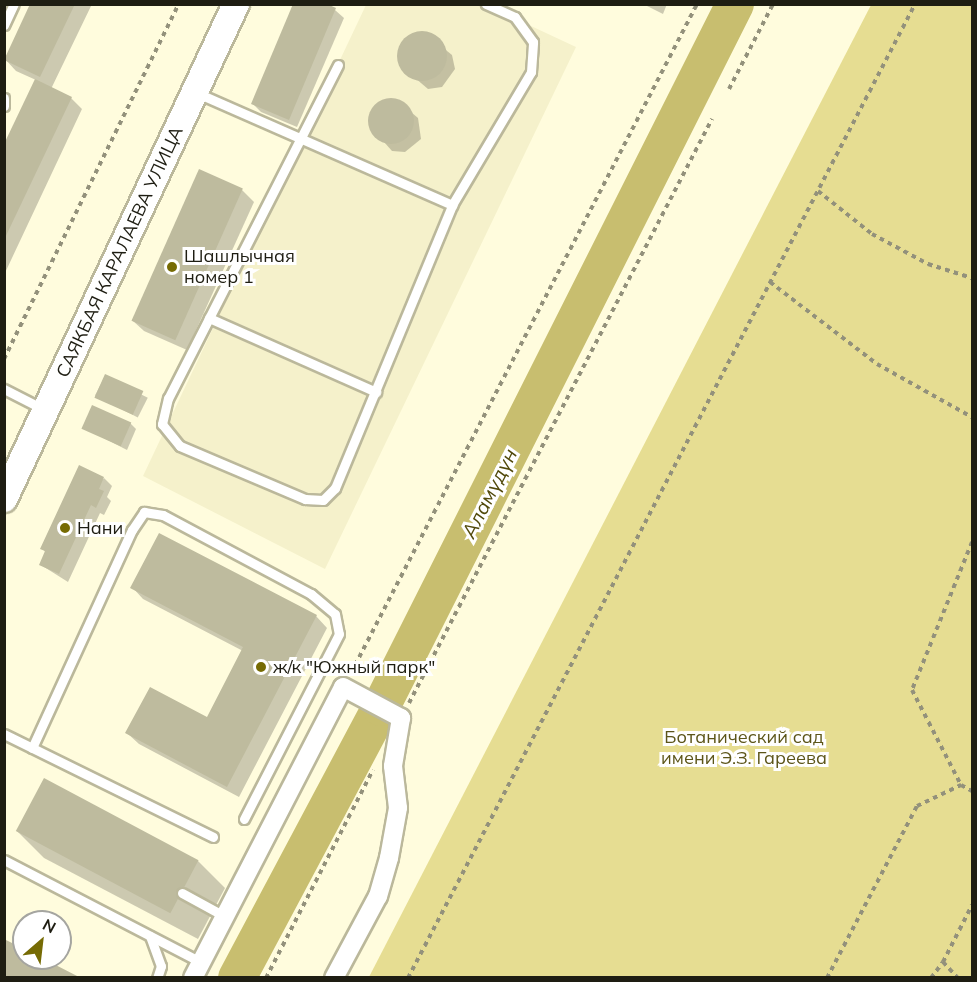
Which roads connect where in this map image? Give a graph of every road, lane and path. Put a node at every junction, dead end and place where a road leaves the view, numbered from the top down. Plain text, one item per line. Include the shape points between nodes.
1 (14, 4) edge
2 (179, 4) edge
3 (236, 4) edge
4 (486, 4) edge
5 (697, 4) edge
6 (773, 4) edge
7 (915, 4) edge
8 (4, 25) edge
9 (338, 65) dead end
10 (729, 89) dead end
11 (195, 92) junction
12 (4, 98) edge
13 (4, 106) edge
14 (712, 119) dead end
15 (302, 139) junction
16 (818, 191) junction
17 (452, 205) junction
18 (972, 278) edge
19 (770, 282) junction
20 (209, 318) junction
21 (4, 359) edge
22 (4, 389) edge
23 (376, 392) junction
24 (46, 410) junction
25 (972, 417) edge
26 (4, 499) edge
27 (972, 542) edge
28 (346, 688) junction
29 (396, 715) junction
30 (4, 734) edge
31 (32, 748) junction
32 (379, 759) dead end
33 (961, 784) junction
34 (972, 791) edge
35 (244, 819) dead end
36 (213, 837) dead end
37 (5, 862) edge
38 (182, 893) dead end
39 (972, 905) edge
40 (224, 916) junction
41 (150, 936) junction
42 (943, 962) junction
43 (197, 970) edge
44 (157, 978) edge
45 (266, 978) edge
46 (334, 978) edge
47 (408, 978) edge
48 (827, 978) edge
49 (931, 978) edge
50 (958, 978) edge

1 - 8 lane
2 - 21 path
3 - 11 main road, САЯКБАЯ КАРАЛАЕВА УЛИЦА
4 - 17 lane via 515,17 533,42 531,72
5 - 28 path
6 - 10 path
7 - 16 path
9 - 15 lane
11 - 15 lane
11 - 24 main road, САЯКБАЯ КАРАЛАЕВА УЛИЦА
12 - 13 lane
14 - 29 path
15 - 17 lane
15 - 20 lane
16 - 18 path via 872,234 928,264
16 - 19 path
17 - 23 lane
19 - 25 path via 877,364
19 - 47 path
20 - 23 lane
20 - 23 lane via 168,398 162,424 180,446 305,499 323,500 335,488
22 - 24 lane
24 - 26 main road, САЯКБАЯ КАРАЛАЕВА УЛИЦА
27 - 33 path via 912,690
28 - 29 street
28 - 40 street
29 - 46 street via 393,766 398,808 389,858 378,896
30 - 31 lane
31 - 35 lane via 132,530 144,512 163,515 311,594 335,614 339,634
31 - 36 lane
32 - 45 path
33 - 34 path
33 - 48 path via 917,806
37 - 41 lane
38 - 40 lane
39 - 42 path
40 - 43 street
41 - 43 lane
41 - 44 lane via 161,966
42 - 49 path
42 - 50 path

